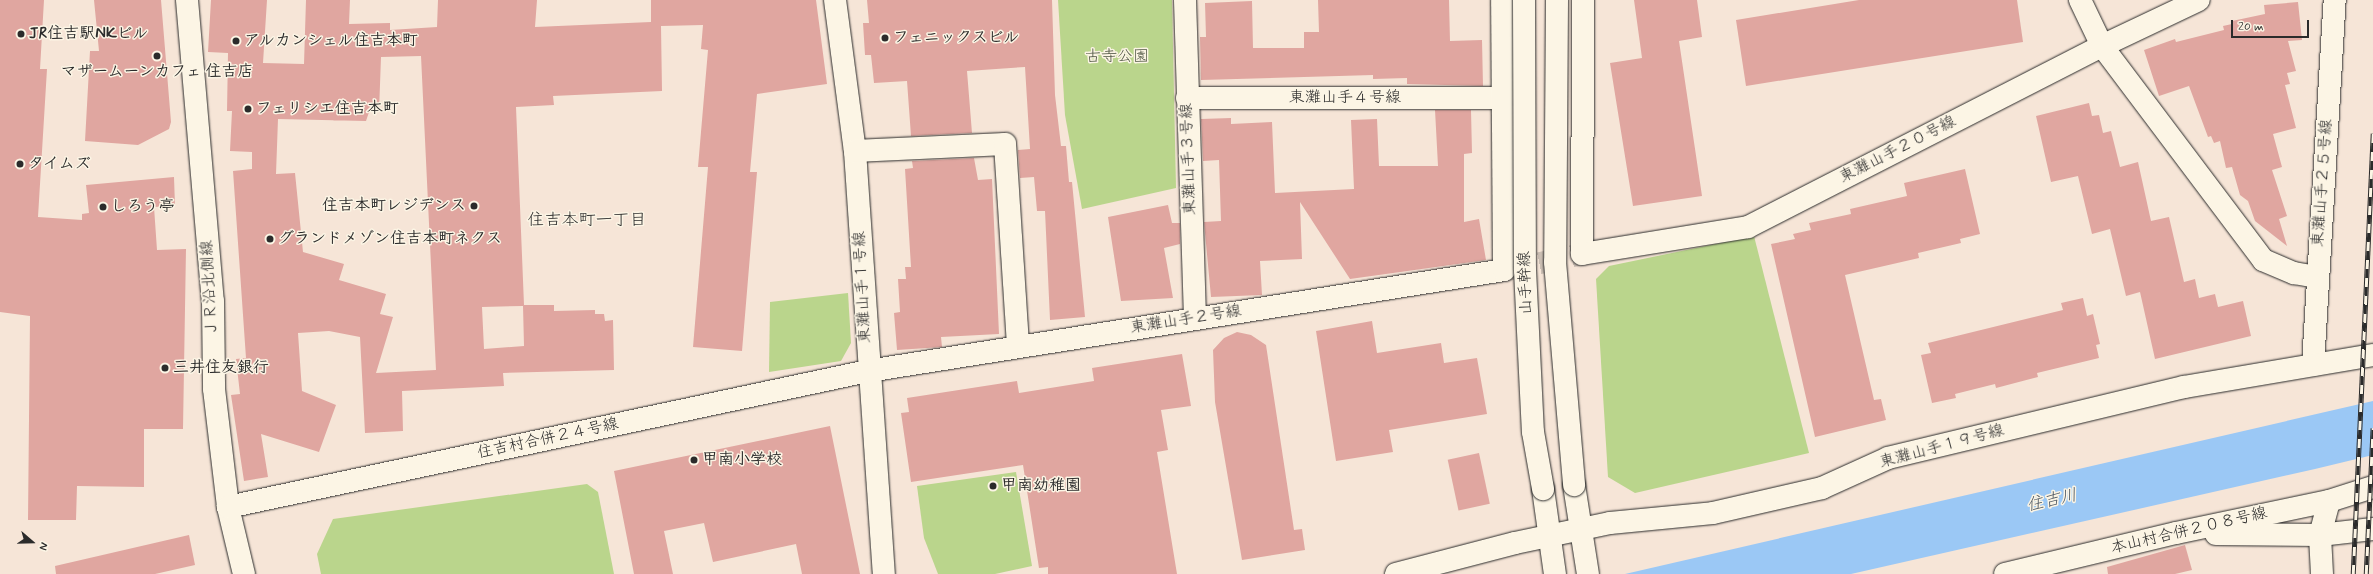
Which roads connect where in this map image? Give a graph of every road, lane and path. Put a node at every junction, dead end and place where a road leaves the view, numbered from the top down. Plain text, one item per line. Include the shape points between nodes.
1 (187, 0) edge
2 (835, 0) edge
3 (1185, 0) edge
4 (1502, 0) edge
5 (1524, 0) edge
6 (1557, 0) edge
7 (1583, 0) edge
8 (2080, 0) edge
9 (2199, 0) edge
10 (2335, 0) edge
11 (2102, 46) junction
12 (1187, 98) junction
13 (1502, 98) junction
14 (855, 151) junction
15 (2317, 277) junction
16 (1195, 318) junction
17 (1018, 347) junction
18 (2373, 354) edge
19 (2312, 366) junction
20 (868, 371) junction
21 (2373, 487) edge
22 (2350, 493) junction
23 (2373, 496) edge
24 (2329, 501) junction
25 (228, 507) junction
26 (2373, 530) edge
27 (1581, 532) junction
28 (2176, 533) junction
29 (2320, 535) junction
30 (1550, 536) junction
31 (1587, 567) edge
32 (1554, 569) edge
33 (244, 574) edge
34 (884, 574) edge
35 (1396, 574) edge
36 (2004, 574) edge
37 (2322, 574) edge

1 - 25 street, ＪＲ沿北側線 via 213,301 214,389
2 - 14 street, 東灘山手１号線
3 - 12 street, 東灘山手３号線
4 - 13 street
5 - 30 street, 山手幹線, bridge via 1525,270 1533,432
6 - 27 street, 山手幹線, bridge via 1555,262 1574,485
7 - 11 street, 東灘山手２０号線 via 1582,254 1748,227
8 - 11 street
9 - 11 street, 東灘山手２０号線
10 - 15 street, 東灘山手２５号線
11 - 15 street via 2263,260 2294,274
12 - 13 street, 東灘山手４号線
12 - 16 street, 東灘山手３号線
13 - 16 street, 東灘山手２号線 via 1504,270
14 - 17 street via 1005,144
14 - 20 street, 東灘山手１号線
15 - 19 street, 東灘山手２５号線
16 - 17 street, 東灘山手２号線
17 - 20 street, 東灘山手２号線
18 - 19 street, 東灘山手１９号線
19 - 27 street, 東灘山手１９号線 via 2184,387 1888,458 1822,488 1713,513 1610,523
20 - 25 street, 住吉村合併２４号線
20 - 34 street, 東灘山手１号線
21 - 22 street, 本山村合併２０８号線
22 - 23 street
22 - 24 street, 本山村合併２０８号線
24 - 28 street, 本山村合併２０８号線
24 - 29 street
25 - 33 street, ＪＲ沿北側線
26 - 29 street
27 - 30 street, 東灘山手１９号線
27 - 31 street, 山手幹線
28 - 29 street
28 - 36 street, 本山村合併２０８号線
29 - 37 street
30 - 32 street, 山手幹線
30 - 35 street, 東灘山手１９号線

